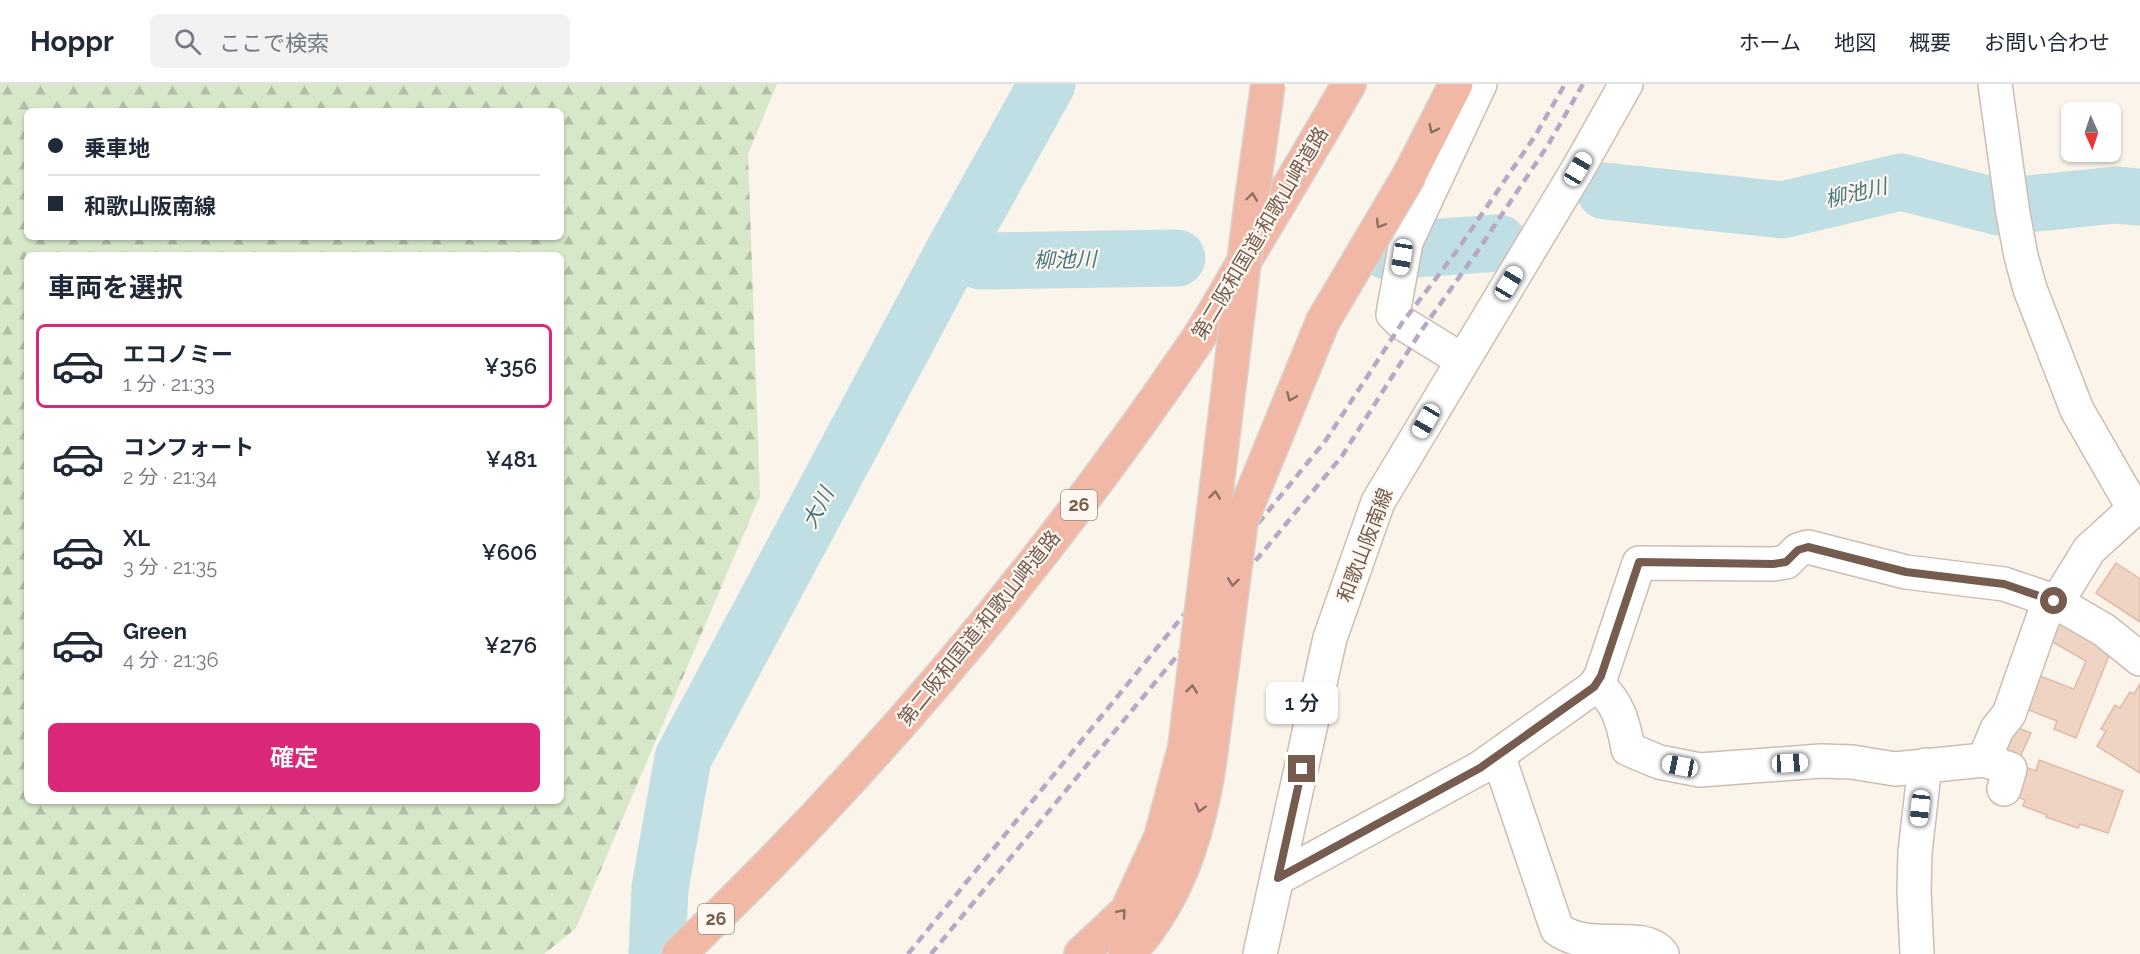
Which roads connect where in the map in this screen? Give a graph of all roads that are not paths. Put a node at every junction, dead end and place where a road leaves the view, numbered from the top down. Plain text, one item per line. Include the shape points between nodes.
1 (1268, 84) edge
2 (1349, 84) edge
3 (1456, 84) edge
4 (1480, 84) edge
5 (1626, 84) edge
6 (1995, 84) edge
7 (1462, 360) junction
8 (2054, 601) junction
9 (2140, 659) edge
10 (1597, 683) junction
11 (1198, 748) junction
12 (1498, 755) junction
13 (1984, 760) junction
14 (1925, 765) junction
15 (2004, 789) dead end
16 (1278, 878) junction
17 (679, 954) edge
18 (1081, 954) edge
19 (1126, 954) edge
20 (1260, 954) edge
21 (1662, 954) edge
22 (1917, 954) edge

11 -> 1 highway, bridge via 1249,217
2 - 17 highway, 第二阪和国道;和歌山岬道路 / 26 via 1195,344 1005,602 818,815
3 -> 11 highway, bridge via 1410,174 1323,321 1241,521
4 - 7 street via 1404,249 1393,314
5 - 7 street, 和歌山阪南線
6 - 8 street via 2020,256 2030,289 2077,410 2134,509 2089,550
7 - 16 street, 和歌山阪南線 via 1378,502 1330,638
8 - 9 street via 2104,630
8 - 10 street via 2004,584 1906,572 1808,547 1798,550 1786,562 1773,564 1639,562
8 - 13 street via 2043,618 2009,714 1997,729
10 - 12 street
10 - 14 street via 1617,707 1628,749 1659,762 1700,770 1821,761 1895,769
18 -> 11 highway via 1127,911
11 -> 19 highway via 1204,796 1190,844 1171,892 1145,935
12 - 16 street
12 - 21 street via 1557,929 1566,942 1582,951 1647,946
13 - 14 street
13 - 15 street via 2010,770
14 - 22 street via 1915,852
16 - 20 street, 和歌山阪南線

